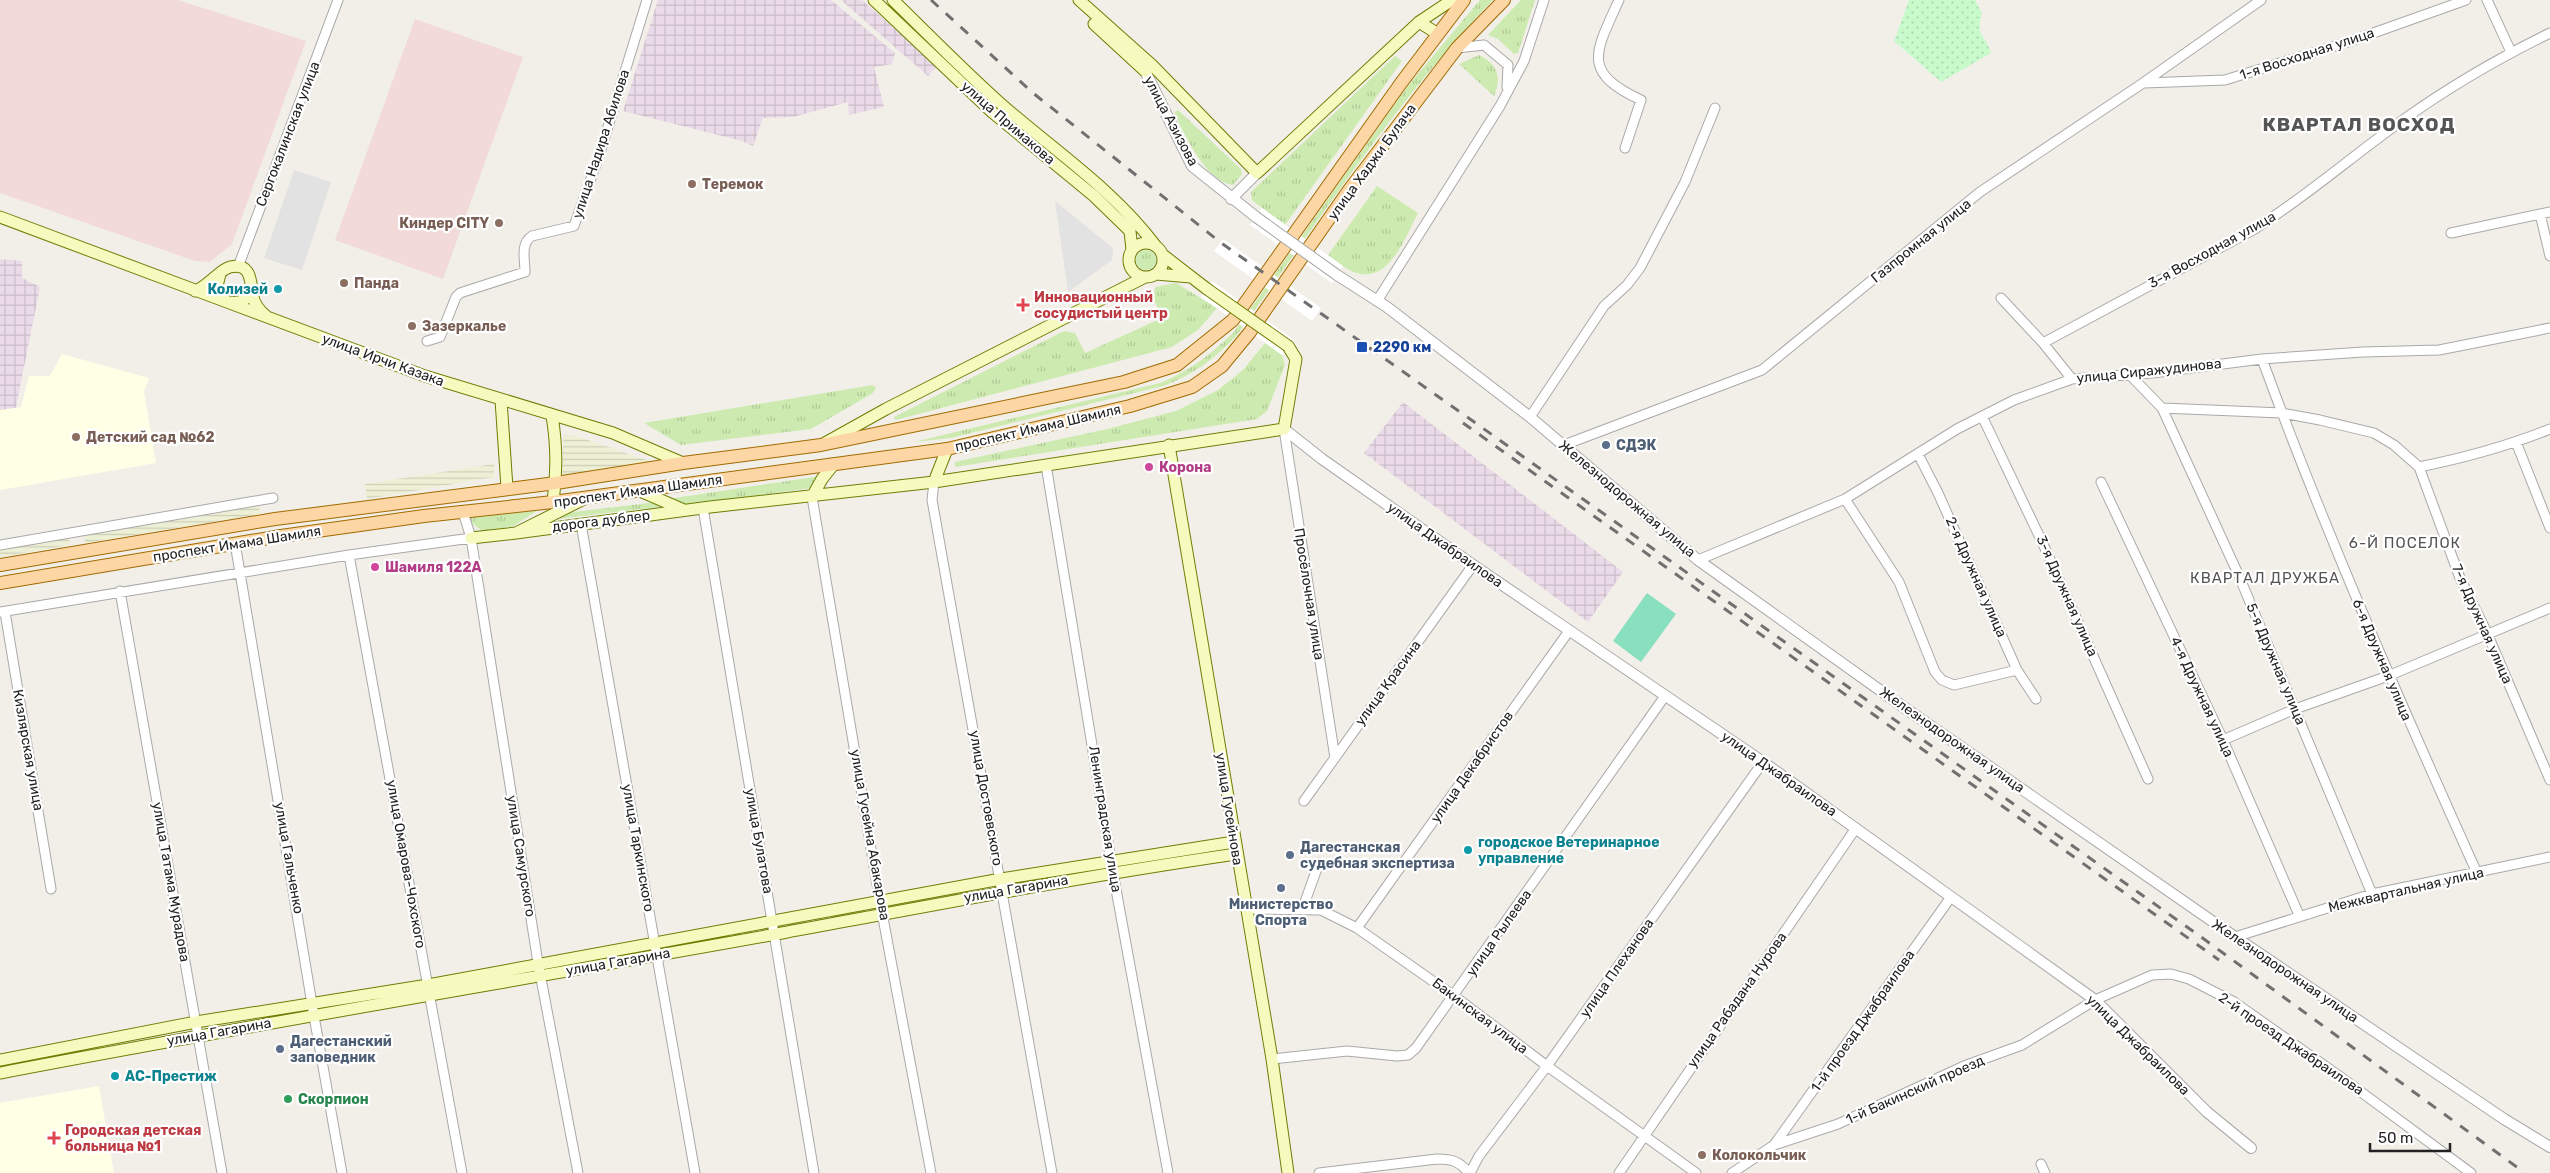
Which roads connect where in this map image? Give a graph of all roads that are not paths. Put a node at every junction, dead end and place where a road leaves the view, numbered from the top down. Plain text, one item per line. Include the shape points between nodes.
1 (338, 0) edge
2 (647, 0) edge
3 (874, 0) edge
4 (893, 0) edge
5 (1069, 0) edge
6 (1079, 0) edge
7 (1452, 0) edge
8 (1464, 0) edge
9 (1504, 0) edge
10 (1544, 0) edge
11 (1619, 0) edge
12 (2261, 0) edge
13 (2466, 0) edge
14 (2487, 0) edge
15 (1419, 22) junction
16 (2550, 33) edge
17 (1438, 34) junction
18 (1457, 48) junction
19 (2510, 52) junction
20 (1148, 68) junction
21 (2144, 83) junction
22 (1500, 106) junction
23 (1715, 108) dead end
24 (1625, 148) dead end
25 (1257, 173) junction
26 (1231, 199) junction
27 (2550, 212) edge
28 (2540, 214) junction
29 (0, 217) edge
30 (2451, 233) dead end
31 (1155, 245) junction
32 (1132, 250) junction
33 (1163, 255) junction
34 (2550, 256) edge
35 (238, 267) junction
36 (1131, 268) junction
37 (220, 274) junction
38 (1337, 275) joint
39 (1150, 276) junction
40 (1191, 277) junction
41 (252, 289) junction
42 (194, 292) junction
43 (1110, 296) junction
44 (2001, 298) dead end
45 (1377, 301) junction
46 (227, 302) junction
47 (267, 317) junction
48 (1233, 320) joint
49 (2550, 328) edge
50 (1250, 332) joint
51 (426, 342) dead end
52 (2043, 342) junction
53 (2262, 359) junction
54 (2130, 375) junction
55 (2072, 379) junction
56 (501, 400) junction
57 (2162, 408) junction
58 (2282, 413) junction
59 (552, 416) junction
60 (874, 416) junction
61 (1982, 416) junction
62 (1530, 417) junction
63 (1284, 429) junction
64 (2550, 429) edge
65 (875, 434) junction
66 (2516, 442) junction
67 (821, 445) junction
68 (1169, 445) junction
69 (1564, 445) junction
70 (947, 450) junction
71 (1918, 454) junction
72 (683, 463) junction
73 (834, 464) junction
74 (1046, 465) junction
75 (2419, 467) junction
76 (934, 482) junction
77 (2101, 482) dead end
78 (556, 483) junction
79 (507, 488) junction
80 (640, 491) junction
81 (588, 497) junction
82 (812, 497) junction
83 (273, 498) dead end
84 (1845, 499) junction
85 (553, 502) junction
86 (703, 508) junction
87 (686, 510) junction
88 (463, 512) junction
89 (581, 524) junction
90 (2550, 528) edge
91 (516, 532) junction
92 (471, 538) junction
93 (236, 543) junction
94 (0, 545) edge
95 (349, 555) junction
96 (1698, 560) junction
97 (0, 564) edge
98 (1473, 565) junction
99 (241, 572) junction
100 (0, 583) edge
101 (120, 591) junction
102 (2550, 608) edge
103 (2, 612) edge
104 (1569, 631) junction
105 (2487, 632) junction
106 (2017, 670) junction
107 (2388, 676) junction
108 (1665, 696) junction
109 (2036, 699) dead end
110 (2295, 709) junction
111 (2223, 740) junction
112 (1335, 758) junction
113 (1763, 762) junction
114 (2148, 779) dead end
115 (2550, 780) edge
116 (1304, 801) dead end
117 (1856, 828) junction
118 (1234, 842) junction
119 (1236, 854) junction
120 (2550, 857) edge
121 (1111, 860) junction
122 (1319, 863) dead end
123 (1113, 873) junction
124 (2477, 874) junction
125 (1001, 885) junction
126 (51, 889) dead end
127 (2372, 894) junction
128 (1951, 897) junction
129 (882, 907) junction
130 (1246, 909) junction
131 (1302, 910) junction
132 (2299, 916) junction
133 (772, 922) junction
134 (1357, 928) junction
135 (773, 934) junction
136 (2235, 937) junction
137 (655, 942) junction
138 (656, 954) junction
139 (538, 963) junction
140 (541, 976) junction
141 (429, 990) junction
142 (1454, 996) junction
143 (2095, 1000) junction
144 (313, 1003) junction
145 (314, 1016) junction
146 (196, 1022) junction
147 (199, 1034) junction
148 (1272, 1059) junction
149 (0, 1060) edge
150 (1547, 1066) junction
151 (0, 1073) edge
152 (1644, 1136) junction
153 (1774, 1145) junction
154 (2550, 1147) edge
155 (2251, 1148) dead end
156 (2041, 1164) dead end
157 (222, 1173) edge
158 (342, 1173) edge
159 (462, 1173) edge
160 (578, 1173) edge
161 (695, 1173) edge
162 (814, 1173) edge
163 (931, 1173) edge
164 (1052, 1173) edge
165 (1168, 1173) edge
166 (1288, 1173) edge
167 (1319, 1173) edge
168 (1470, 1173) edge
169 (1619, 1173) edge
170 (1696, 1173) edge
171 (1732, 1173) edge
172 (2045, 1173) edge
173 (2471, 1173) edge

1 - 35 street, Сергокалинская улица
2 - 51 street, улица Надира Абилова via 574,226 526,239 525,272 460,293 440,337
3 - 32 main road, улица Примакова via 992,112 1130,231
4 - 31 main road, улица Примакова via 1000,103 1098,184
5 - 20 main road, улица Азизова
6 - 20 main road, улица Азизова
7 - 15 main road
8 - 17 main road, улица Хаджи Булача
9 - 18 main road, улица Хаджи Булача
10 - 22 street via 1524,61
11 - 24 street via 1603,38 1598,62 1602,74 1613,85 1641,100
12 - 21 street, Газпромная улица
13 - 21 street, 1-я Восходная улица via 2348,42 2224,80
14 - 19 street
15 - 17 main road
15 - 25 main road
16 - 19 street, 3-я Восходная улица
17 - 48 main road, улица Хаджи Булача
18 - 22 street via 1484,45 1508,65 1509,75
18 - 50 main road, улица Хаджи Булача via 1349,190
19 - 52 street, 3-я Восходная улица via 2402,120 2304,196 2253,230
20 - 25 main road, улица Азизова
20 - 26 street, улица Азизова via 1192,166
21 - 69 street, Газпромная улица via 1980,192 1762,370
22 - 45 street
23 - 62 street via 1685,182 1640,268 1604,306
25 - 26 street
26 - 38 street, улица Азизова, bridge
27 - 28 street
28 - 30 street
28 - 34 street
29 - 42 main road
31 - 32 main road via 1140,244
31 - 33 main road
32 - 36 main road
33 - 39 main road via 1163,263
33 - 40 main road
35 - 37 main road via 231,267
35 - 41 main road via 248,273
36 - 39 main road via 1139,276
36 - 43 main road, проспект Имама Шамиля via 1124,282
37 - 42 main road
37 - 46 main road via 216,290
38 - 45 street, Железнодорожная улица
39 - 40 main road
39 - 43 main road, проспект Имама Шамиля
40 - 63 main road, bridge via 1288,346 1296,359
41 - 46 main road via 244,301
41 - 47 main road via 255,302
42 - 46 main road
43 - 60 main road, проспект Имама Шамиля
44 - 52 street
45 - 62 street, Железнодорожная улица
46 - 47 main road, улица Ирчи Казака
47 - 56 main road, улица Ирчи Казака via 425,376
48 - 65 main road, проспект Имама Шамиля via 1177,365 1133,379
49 - 53 street, улица Сиражудинова via 2439,350
50 - 70 main road, проспект Имама Шамиля via 1222,366 1192,387 1130,406
52 - 55 street
53 - 54 street, улица Сиражудинова
53 - 58 street, 6-я Дружная улица
54 - 55 street, улица Сиражудинова
54 - 57 street, 5-я Дружная улица
55 - 61 street, улица Сиражудинова via 2014,400
56 - 59 main road, улица Ирчи Казака
56 - 79 main road
57 - 58 street
57 - 110 street, 5-я Дружная улица
58 - 75 street via 2374,433
58 - 107 street, 6-я Дружная улица
59 - 72 main road, улица Ирчи Казака via 613,433
59 - 78 main road via 556,440
60 - 65 main road via 868,422 870,431
60 - 67 main road, проспект Имама Шамиля
61 - 71 street, улица Сиражудинова
61 - 114 street, 3-я Дружная улица
62 - 69 street, Железнодорожная улица
63 - 68 main road, проспект Имама Шамиля
63 - 98 street, улица Джабраилова
63 - 112 street, Просёлочная улица
64 - 66 street
65 - 67 main road, проспект Имама Шамиля
66 - 75 street via 2457,460
66 - 90 street
67 - 72 main road, проспект Имама Шамиля
68 - 74 main road, проспект Имама Шамиля
68 - 118 main road, улица Гусейнова
69 - 96 street, Железнодорожная улица
70 - 73 main road, проспект Имама Шамиля
70 - 76 main road
71 - 84 street, улица Сиражудинова
71 - 106 street, 2-я Дружная улица
72 - 78 main road, проспект Имама Шамиля
73 - 80 main road, проспект Имама Шамиля
73 - 82 main road
74 - 76 main road, проспект Имама Шамиля
74 - 121 street, Ленинградская улица
75 - 105 street, 7-я Дружная улица via 2460,578
76 - 82 main road, проспект Имама Шамиля
76 - 125 street, улица Достоевского via 932,500
77 - 111 street, 4-я Дружная улица
78 - 79 main road, проспект Имама Шамиля
78 - 85 main road
79 - 97 main road, проспект Имама Шамиля via 275,519
80 - 81 main road, проспект Имама Шамиля
80 - 87 main road
81 - 85 main road, проспект Имама Шамиля
81 - 91 main road
82 - 86 main road, проспект Имама Шамиля
82 - 129 street, улица Гусейна Абакарова
83 - 94 street
84 - 96 street, улица Сиражудинова
84 - 106 street via 1899,582 1935,672 1942,680 1954,685
85 - 88 main road, проспект Имама Шамиля
86 - 87 main road, проспект Имама Шамиля
86 - 133 street, улица Булатова
87 - 89 main road, дорога дублер
88 - 92 street, улица Самурского
88 - 93 main road, проспект Имама Шамиля
89 - 91 main road, дорога дублер
89 - 137 street, улица Таркинского
91 - 92 main road, дорога дублер
92 - 95 street
92 - 139 street, улица Самурского
93 - 99 street, улица Гальченко
93 - 100 main road, проспект Имама Шамиля
95 - 99 street
95 - 141 street, улица Омарова-Чохского
96 - 136 street, Железнодорожная улица
98 - 104 street, улица Джабраилова
98 - 112 street, улица Красина
99 - 101 street
99 - 144 street, улица Гальченко
101 - 103 street
101 - 146 street, улица Татама Мурадова
102 - 105 street
103 - 126 street, Кизлярская улица
104 - 108 street, улица Джабраилова
104 - 134 street, улица Декабристов
105 - 107 street
105 - 115 street, 7-я Дружная улица
106 - 109 street, 2-я Дружная улица
107 - 110 street
107 - 124 street, 6-я Дружная улица
108 - 113 street, улица Джабраилова
108 - 142 street, улица Рылеева
110 - 111 street
110 - 127 street, 5-я Дружная улица
111 - 132 street, 4-я Дружная улица
112 - 116 street, улица Красина
113 - 117 street, улица Джабраилова
113 - 150 street, улица Плеханова
117 - 128 street, улица Джабраилова
117 - 152 street, улица Рабадана Нурова
118 - 119 main road, улица Гусейнова
118 - 121 main road, улица Гагарина
119 - 123 main road, улица Гагарина
119 - 130 main road, улица Гусейнова
120 - 124 street, Межквартальная улица
121 - 123 street, Ленинградская улица
121 - 125 main road, улица Гагарина
122 - 131 street
123 - 125 main road, улица Гагарина
123 - 165 street, Ленинградская улица
124 - 127 street, Межквартальная улица
125 - 129 main road, улица Гагарина
125 - 164 street, улица Достоевского
127 - 132 street, Межквартальная улица
128 - 143 street, улица Джабраилова
128 - 153 street, 1-й проезд Джабраилова
129 - 133 main road, улица Гагарина
129 - 135 main road, улица Гагарина
129 - 163 street, улица Гусейна Абакарова
130 - 131 street, Бакинская улица
130 - 148 main road, улица Гусейнова
131 - 134 street, Бакинская улица via 1321,910
132 - 136 street, Межквартальная улица
133 - 135 street, улица Булатова
133 - 137 main road, улица Гагарина
134 - 142 street, Бакинская улица
135 - 138 main road, улица Гагарина
135 - 162 street, улица Булатова
136 - 154 street, Железнодорожная улица
137 - 138 street, улица Таркинского
137 - 139 main road, улица Гагарина
138 - 140 main road, улица Гагарина
138 - 161 street, улица Таркинского
139 - 140 street, улица Самурского
139 - 141 main road, улица Гагарина
140 - 141 main road, улица Гагарина
140 - 160 street, улица Самурского
141 - 144 main road, улица Гагарина
141 - 145 main road, улица Гагарина
141 - 159 street, улица Омарова-Чохского
142 - 148 street, улица Рылеева via 1408,1055 1347,1050
142 - 150 street, Бакинская улица
143 - 153 street, 1-й Бакинский проезд via 2022,1045 1964,1066 1838,1124
143 - 155 street, улица Джабраилова via 2207,1112
143 - 173 street, 2-й проезд Джабраилова via 2152,976 2171,974 2189,979 2234,1002
144 - 145 street, улица Гальченко
144 - 146 main road, улица Гагарина
145 - 147 main road, улица Гагарина
145 - 158 street, улица Гальченко
146 - 147 street, улица Татама Мурадова
146 - 149 main road, улица Гагарина
147 - 151 main road, улица Гагарина
147 - 157 street, улица Татама Мурадова
148 - 166 main road, улица Гусейнова
150 - 152 street, Бакинская улица
150 - 168 street, улица Плеханова via 1479,1156
152 - 169 street, улица Рабадана Нурова
152 - 170 street, Бакинская улица
153 - 171 street, 1-й Бакинский проезд
156 - 172 street
167 - 168 street via 1436,1159 1451,1159

